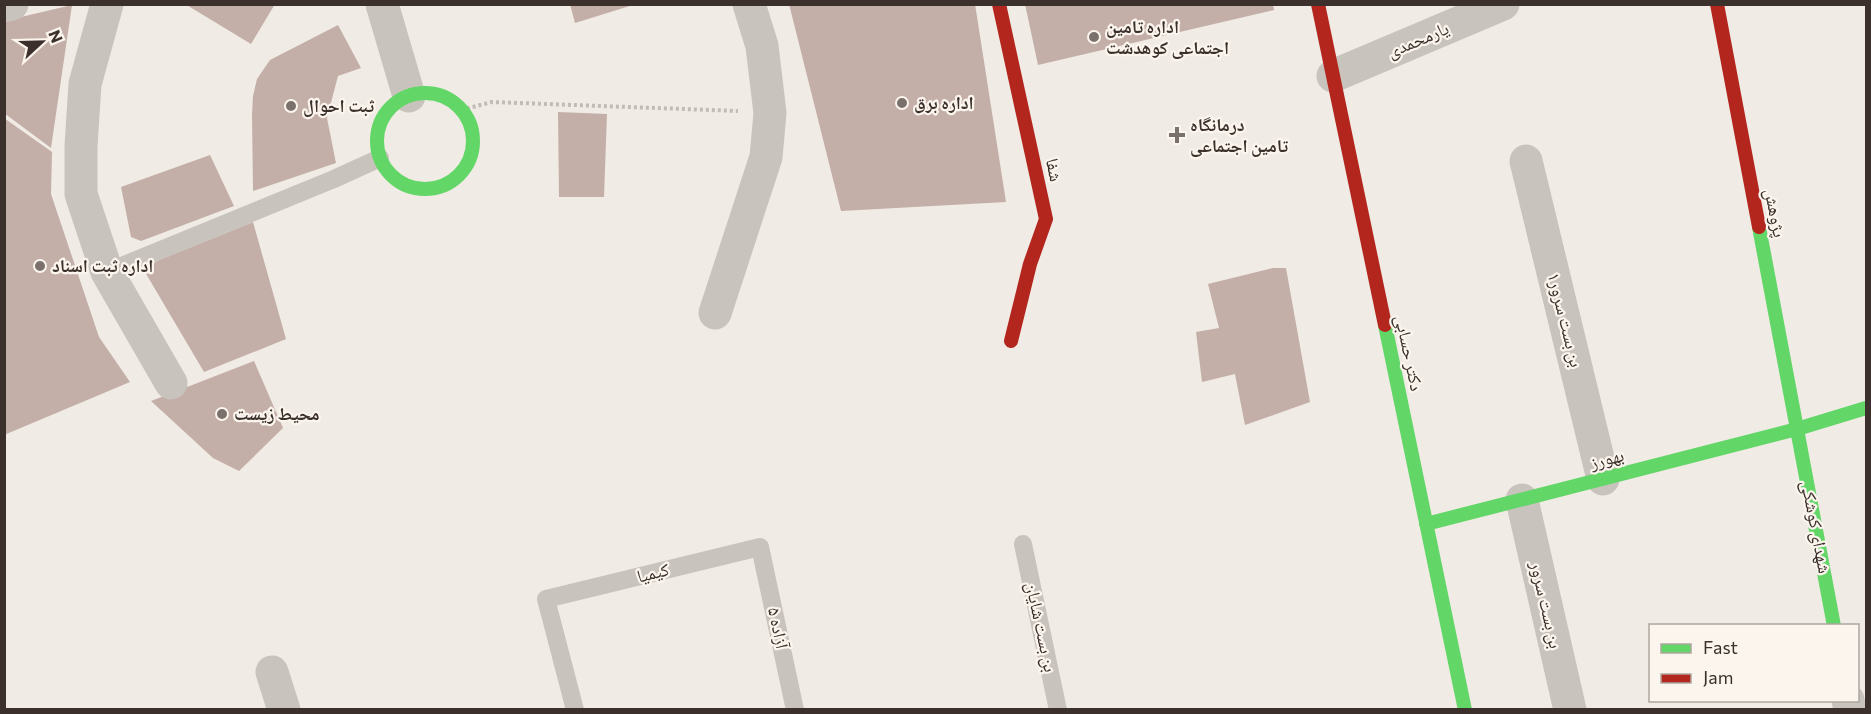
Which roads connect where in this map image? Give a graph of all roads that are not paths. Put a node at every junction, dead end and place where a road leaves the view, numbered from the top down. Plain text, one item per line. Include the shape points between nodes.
1 (12, 4) edge
2 (107, 4) edge
3 (382, 4) edge
4 (749, 4) edge
5 (999, 4) edge
6 (1318, 4) edge
7 (1503, 4) edge
8 (1717, 4) edge
9 (4, 6) edge
10 (1333, 76) junction
11 (409, 96) junction
12 (380, 158) junction
13 (1526, 161) dead end
14 (108, 272) junction
15 (715, 313) dead end
16 (1011, 341) dead end
17 (171, 383) dead end
18 (1866, 408) edge
19 (1797, 429) junction
20 (1603, 479) junction
21 (1522, 500) junction
22 (1426, 524) junction
23 (1023, 544) dead end
24 (760, 547) joint
25 (1834, 624) edge
26 (272, 672) dead end
27 (1464, 709) edge
28 (284, 710) edge
29 (575, 710) edge
30 (795, 710) edge
31 (1058, 710) edge
32 (1570, 710) edge

1 - 9 street
2 - 14 street via 85,84 81,194
3 - 11 street
4 - 15 street via 762,46 770,112 766,157
5 - 16 street, شفا via 1046,219
6 - 10 street, دکتر حسابی
7 - 10 street, یارمحمدی
8 - 19 street, پژوهش
10 - 22 street, دکتر حسابی
11 - 12 street via 385,114 377,143
11 - 12 street via 437,95 461,110 473,138 465,167 449,182 427,190 398,181
12 - 14 lane
13 - 20 street, بن بست سرور۱
14 - 17 street
18 - 19 street, بهورز
19 - 20 street, بهورز
19 - 25 street, شهدای کوشکی
20 - 21 street, بهورز
21 - 22 street, بهورز
21 - 32 street, بن بست سرور
22 - 27 street, دکتر حسابی
23 - 31 lane, بن بست شایان
24 - 29 lane, کیمیا via 546,599
24 - 30 lane, آزاده ۵
26 - 28 street

